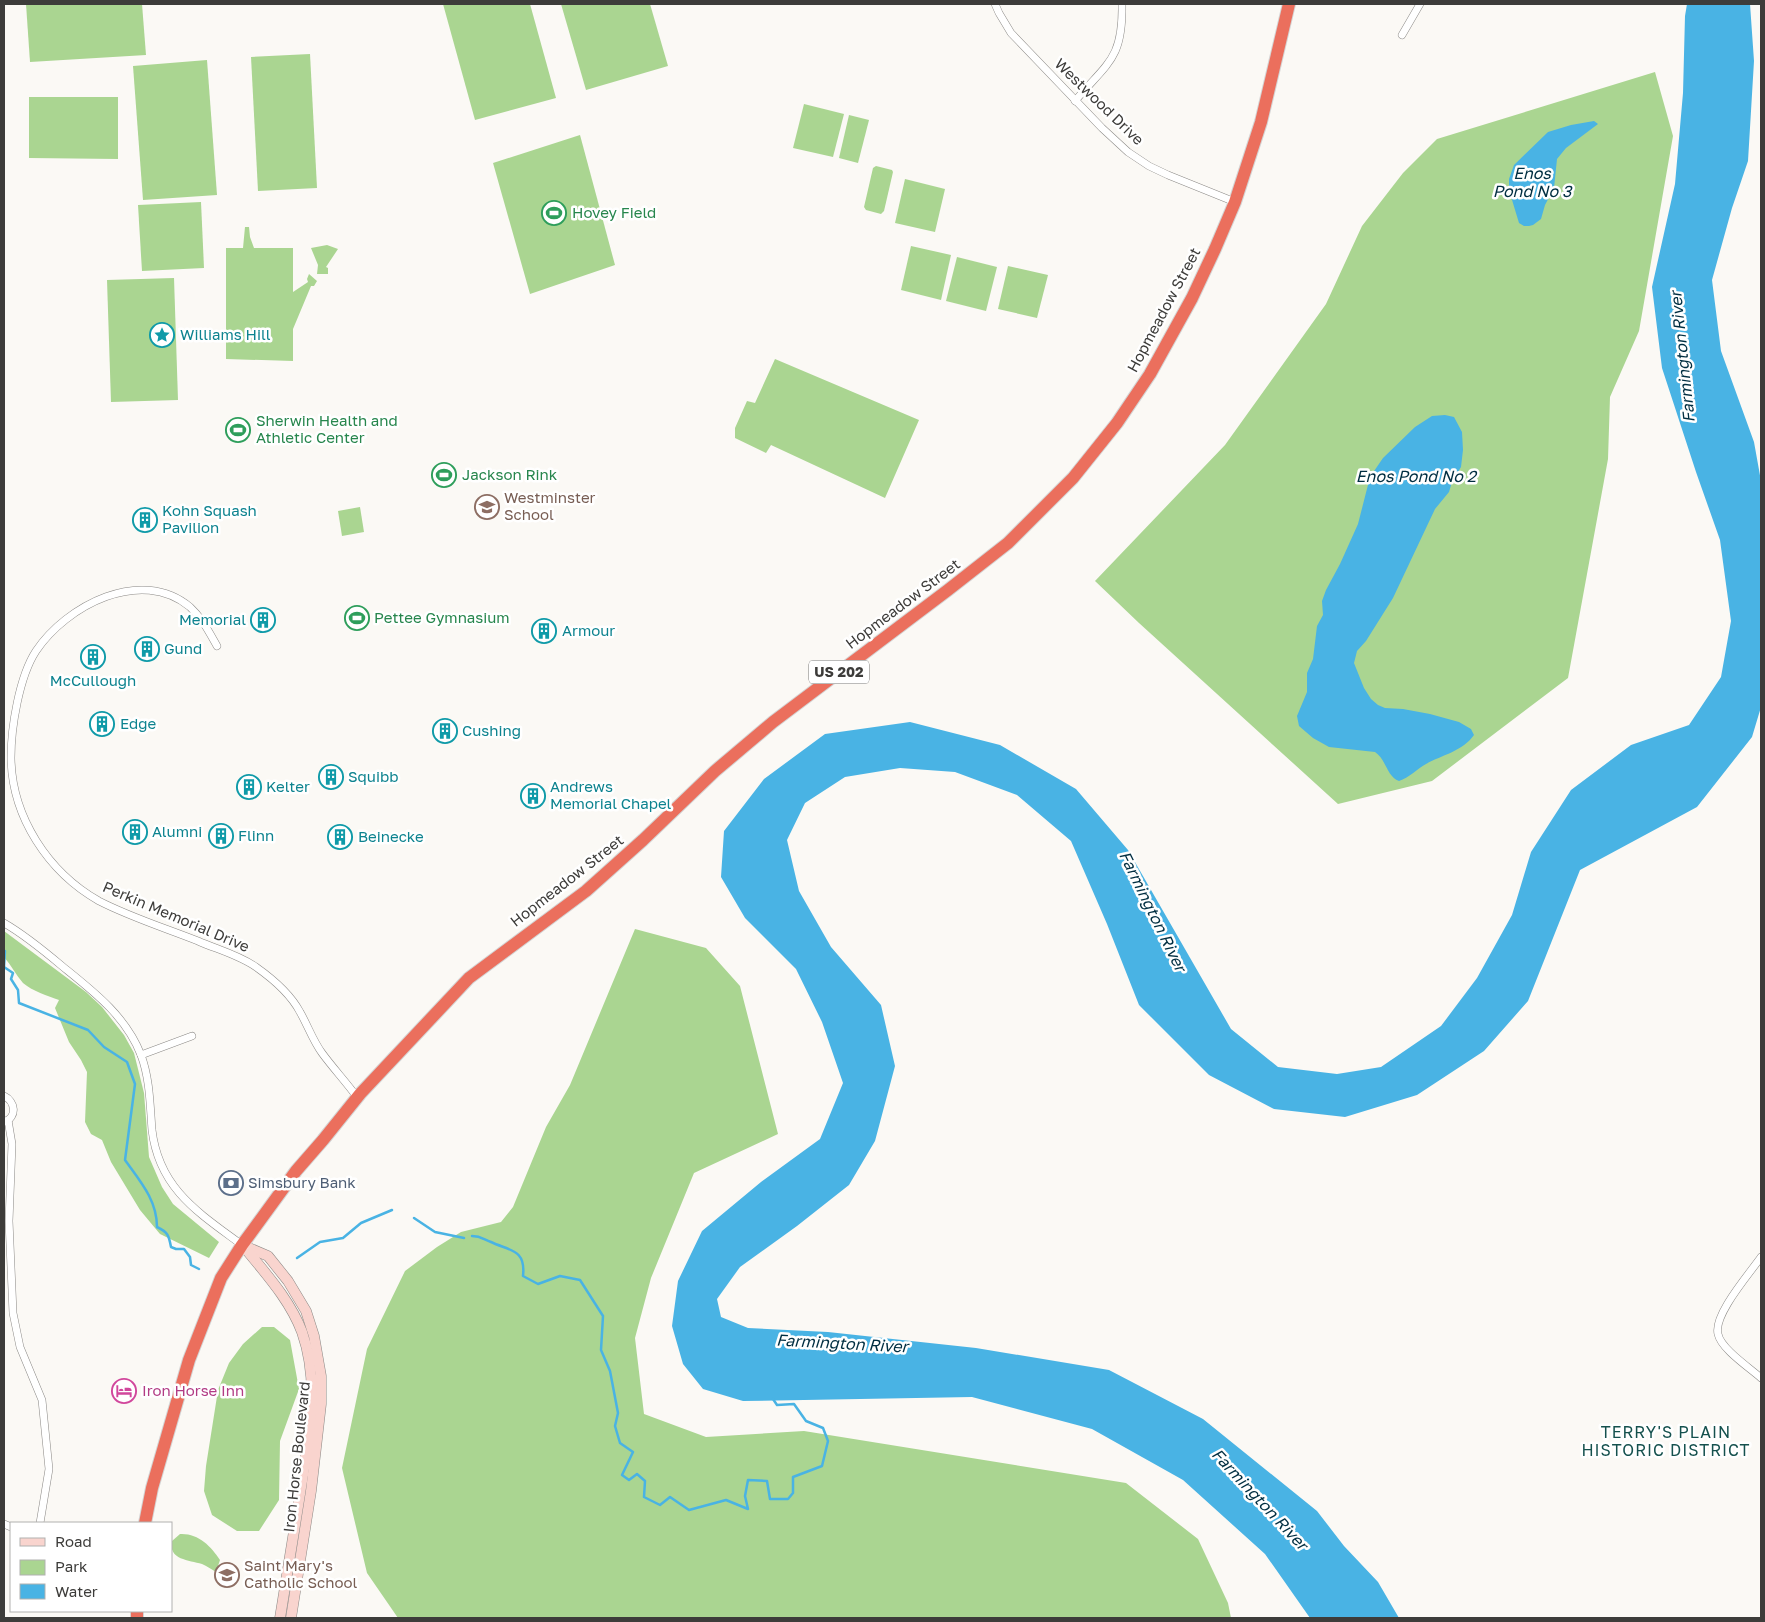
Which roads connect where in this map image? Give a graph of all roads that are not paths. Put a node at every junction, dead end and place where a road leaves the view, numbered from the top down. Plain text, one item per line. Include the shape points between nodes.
1 (995, 4) edge
2 (1122, 4) edge
3 (1290, 4) edge
4 (1420, 4) edge
5 (1402, 35) dead end
6 (1075, 101) junction
7 (1235, 202) junction
8 (217, 646) dead end
9 (4, 923) edge
10 (192, 1036) dead end
11 (141, 1055) junction
12 (4, 1096) edge
13 (357, 1096) junction
14 (6, 1121) edge
15 (242, 1245) junction
16 (1761, 1257) edge
17 (1761, 1378) edge
18 (40, 1522) edge
19 (145, 1522) edge
20 (280, 1618) edge
21 (292, 1618) edge

1 - 6 street, Westwood Drive via 1011,33
2 - 6 street via 1123,24 1116,53
3 - 7 highway, Hopmeadow Street / US 202 via 1261,122
4 - 5 street
6 - 7 street, Westwood Drive via 1116,142 1149,166
7 - 13 highway, Hopmeadow Street / US 202 via 1192,298 1150,374 1117,423 1073,478 1008,543 773,722 715,771 586,891 470,978
8 - 13 street, Perkin Memorial Drive via 204,623 190,608 171,596 151,591 129,591 109,596 66,619 42,642 23,680 11,747 16,794 36,842 58,870 85,892 113,908 250,963 278,985 295,1004 322,1053
9 - 11 street via 39,947 110,1007 125,1024
10 - 11 street
11 - 15 street via 150,1091 156,1151 167,1177 188,1203
12 - 14 street via 13,1105 13,1114
13 - 15 highway, Hopmeadow Street / US 202
14 - 18 street via 12,1144 9,1221 13,1312 20,1347 42,1400 49,1469
15 - 19 highway, Hopmeadow Street / US 202 via 221,1278 189,1360
15 - 20 street, Iron Horse Boulevard via 290,1307 301,1331 312,1377 309,1433
15 - 21 street, Iron Horse Boulevard via 268,1256 288,1281 306,1312 322,1376 311,1491
16 - 17 street via 1723,1312 1718,1326 1718,1334 1729,1350

